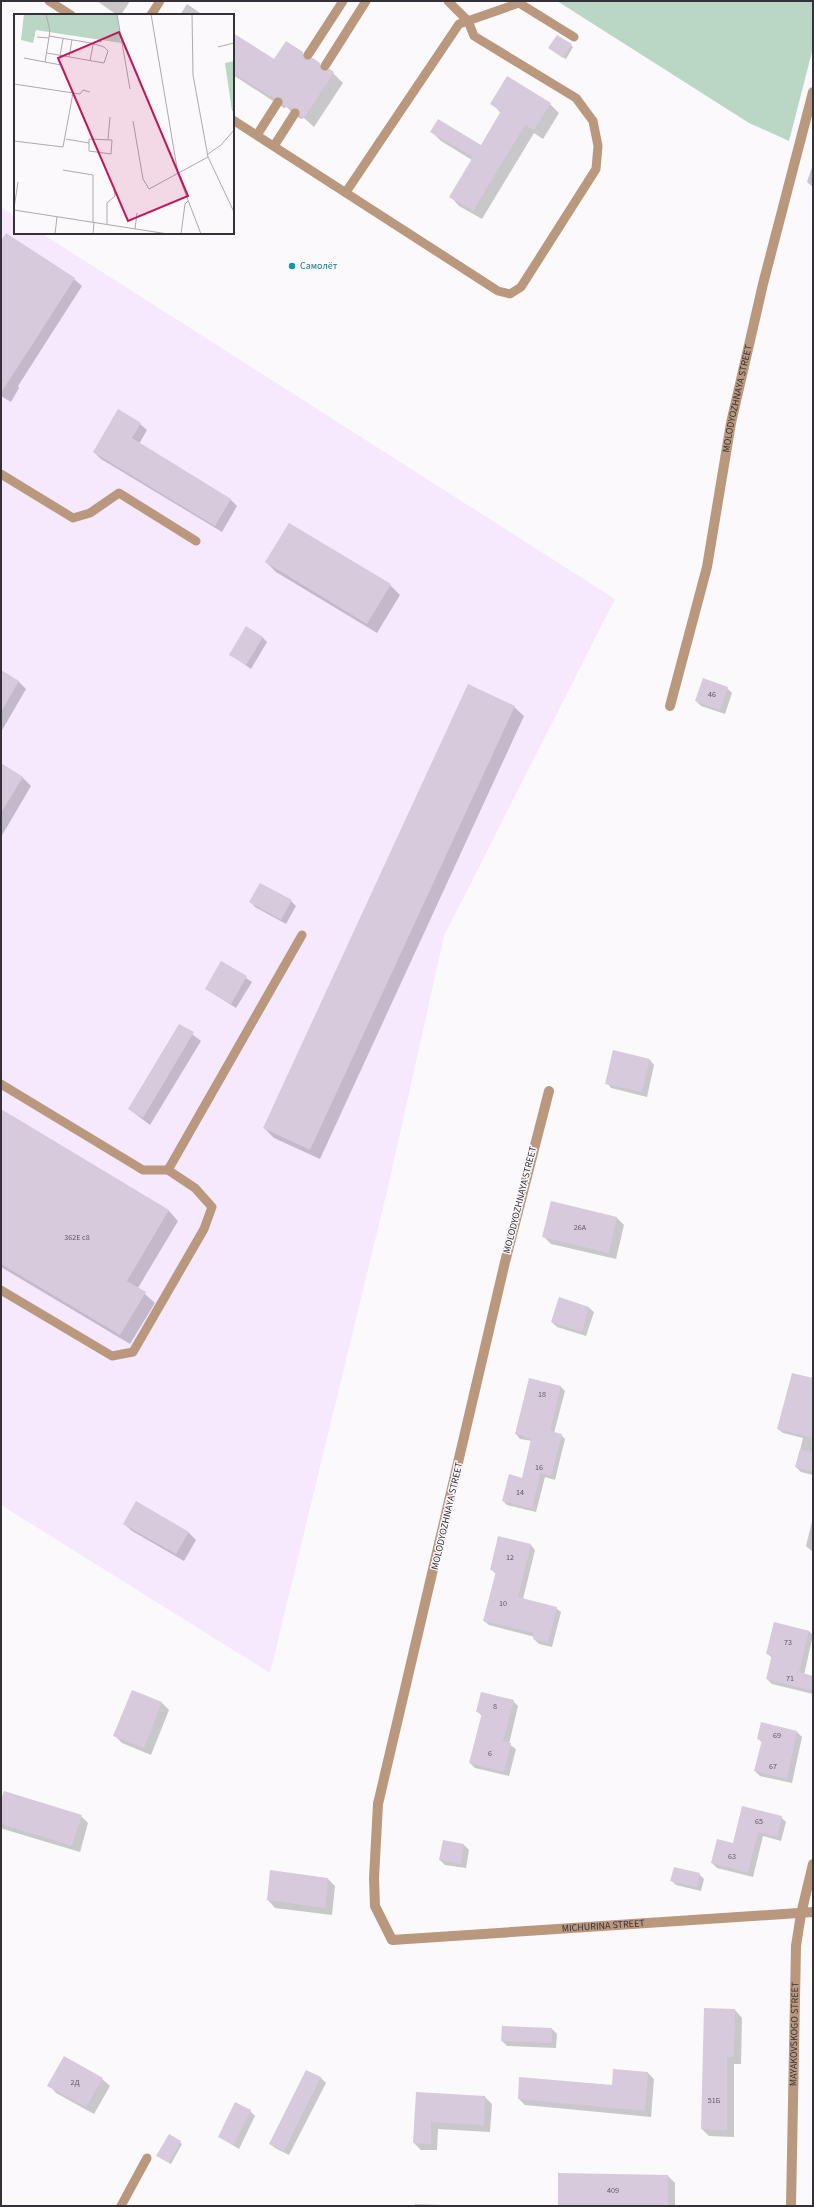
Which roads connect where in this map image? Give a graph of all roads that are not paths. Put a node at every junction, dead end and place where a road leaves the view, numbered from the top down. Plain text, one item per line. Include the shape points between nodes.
1 (49, 1) edge
2 (160, 1) edge
3 (343, 1) edge
4 (366, 1) edge
5 (448, 1) edge
6 (69, 14) edge
7 (152, 14) edge
8 (468, 21) junction
9 (574, 37) dead end
10 (308, 56) dead end
11 (325, 66) dead end
12 (813, 92) edge
13 (278, 102) dead end
14 (295, 113) dead end
15 (234, 121) edge
16 (257, 135) junction
17 (274, 146) junction
18 (346, 192) junction
19 (1, 474) edge
20 (196, 541) dead end
21 (670, 706) dead end
22 (302, 935) dead end
23 (1, 1084) edge
24 (549, 1091) dead end
25 (168, 1170) junction
26 (1, 1290) edge
27 (813, 1864) edge
28 (813, 1912) edge
29 (801, 1914) junction
30 (392, 1940) joint
31 (147, 2158) dead end
32 (120, 2206) edge
33 (791, 2206) edge

1 - 6 lane
2 - 7 lane
3 - 10 lane
4 - 11 lane
5 - 8 lane
8 - 9 lane via 519,3
8 - 18 lane via 459,24
8 - 18 lane via 474,36 576,98 593,121 598,146 596,169 522,287 510,294 498,291
12 - 21 street, MOLODYOZHNAYA STREET via 765,276 733,416 707,567
13 - 16 lane
14 - 17 lane
15 - 16 lane
16 - 17 lane
17 - 18 lane
19 - 20 lane via 73,518 90,513 119,493
22 - 25 lane
23 - 25 lane via 142,1170
24 - 30 street, MOLODYOZHNAYA STREET via 504,1262 421,1630 378,1804 375,1906
25 - 26 lane via 195,1188 212,1207 204,1229 133,1352 112,1356
27 - 29 street, MAYAKOVSKOGO STREET
28 - 29 street, MICHURINA STREET
29 - 30 street, MICHURINA STREET
29 - 33 street, MAYAKOVSKOGO STREET via 796,1946
31 - 32 lane

